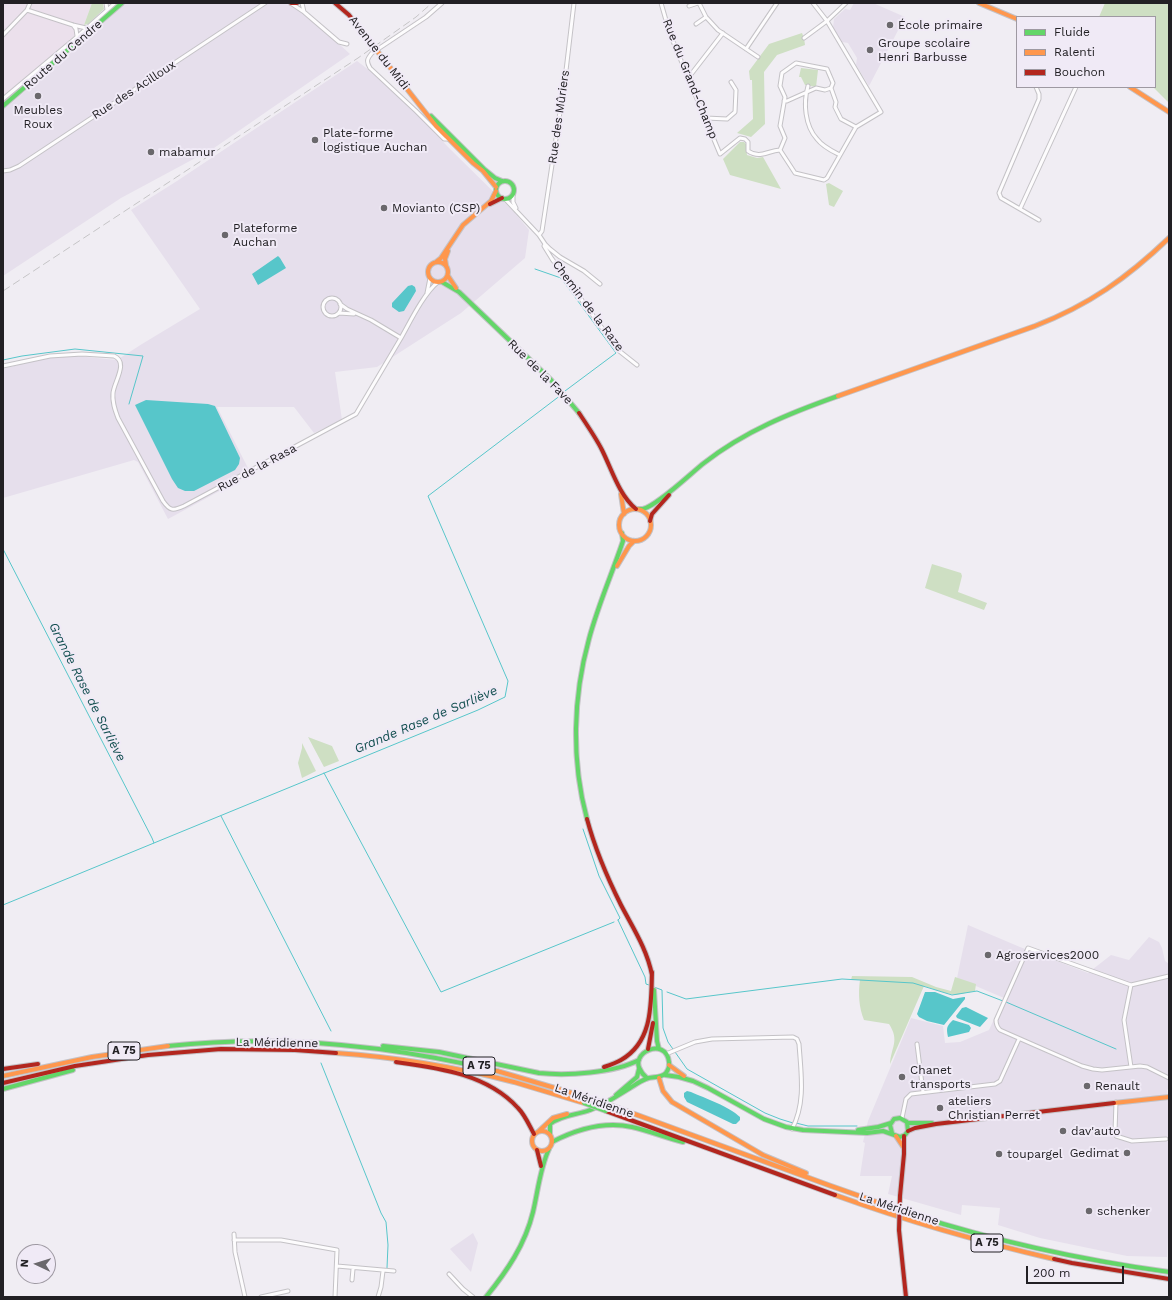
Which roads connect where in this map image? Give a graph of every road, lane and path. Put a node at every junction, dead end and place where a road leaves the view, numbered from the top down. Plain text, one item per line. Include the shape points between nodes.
1 (30, 3) edge
2 (106, 3) edge
3 (114, 3) edge
4 (122, 3) edge
5 (291, 3) edge
6 (297, 3) edge
7 (302, 3) edge
8 (335, 3) edge
9 (442, 3) edge
10 (574, 3) edge
11 (661, 3) edge
12 (699, 3) edge
13 (771, 3) edge
14 (813, 3) edge
15 (846, 3) edge
16 (978, 3) edge
17 (265, 4) edge
18 (776, 4) edge
19 (689, 6) dead end
20 (27, 10) junction
21 (107, 10) junction
22 (304, 12) junction
23 (706, 17) junction
24 (1016, 19) edge
25 (827, 21) junction
26 (696, 24) dead end
27 (73, 26) junction
28 (86, 28) junction
29 (723, 33) junction
30 (3, 34) edge
31 (77, 37) junction
32 (804, 38) dead end
33 (347, 44) dead end
34 (746, 49) junction
35 (758, 57) dead end
36 (688, 77) junction
37 (731, 82) dead end
38 (808, 86) dead end
39 (831, 88) junction
40 (1036, 88) edge
41 (1076, 88) edge
42 (1132, 88) edge
43 (806, 94) junction
44 (3, 99) edge
45 (784, 101) junction
46 (3, 106) edge
47 (421, 106) junction
48 (1169, 112) edge
49 (706, 118) junction
50 (856, 127) junction
51 (448, 139) junction
52 (780, 150) junction
53 (840, 155) junction
54 (471, 156) junction
55 (3, 171) edge
56 (502, 181) junction
57 (496, 189) junction
58 (513, 194) junction
59 (503, 198) junction
60 (1020, 209) junction
61 (481, 210) junction
62 (517, 212) junction
63 (1039, 220) dead end
64 (540, 235) junction
65 (1169, 238) edge
66 (450, 244) junction
67 (544, 244) junction
68 (436, 262) junction
69 (446, 265) junction
70 (448, 276) junction
71 (430, 278) junction
72 (440, 282) junction
73 (600, 284) dead end
74 (459, 292) junction
75 (426, 294) junction
76 (340, 304) junction
77 (338, 313) junction
78 (358, 314) junction
79 (401, 338) junction
80 (637, 365) dead end
81 (3, 366) edge
82 (609, 463) junction
83 (676, 487) junction
84 (636, 509) junction
85 (624, 514) junction
86 (650, 521) junction
87 (622, 533) junction
88 (634, 541) junction
89 (608, 584) junction
90 (652, 972) junction
91 (1169, 976) edge
92 (1131, 985) junction
93 (654, 1017) junction
94 (1019, 1039) junction
95 (917, 1044) dead end
96 (366, 1047) junction
97 (648, 1049) junction
98 (660, 1049) junction
99 (666, 1054) junction
100 (370, 1055) junction
101 (639, 1060) junction
102 (60, 1062) junction
103 (97, 1063) junction
104 (669, 1065) junction
105 (1131, 1067) junction
106 (3, 1069) edge
107 (639, 1069) junction
108 (568, 1075) junction
109 (665, 1075) junction
110 (3, 1076) edge
111 (686, 1077) junction
112 (647, 1078) junction
113 (659, 1078) junction
114 (1169, 1078) edge
115 (3, 1083) edge
116 (3, 1089) edge
117 (923, 1092) junction
118 (1169, 1098) edge
119 (1116, 1102) junction
120 (902, 1118) junction
121 (908, 1123) junction
122 (890, 1124) junction
123 (936, 1124) junction
124 (792, 1129) junction
125 (539, 1131) junction
126 (846, 1131) junction
127 (908, 1131) junction
128 (892, 1133) junction
129 (534, 1134) junction
130 (550, 1134) junction
131 (896, 1136) junction
132 (904, 1136) junction
133 (1166, 1139) dead end
134 (552, 1142) junction
135 (698, 1144) junction
136 (549, 1149) junction
137 (904, 1149) junction
138 (537, 1150) junction
139 (541, 1174) junction
140 (859, 1196) junction
141 (234, 1234) dead end
142 (234, 1240) junction
143 (337, 1266) junction
144 (353, 1269) junction
145 (383, 1271) junction
146 (394, 1271) dead end
147 (1169, 1272) edge
148 (449, 1274) dead end
149 (1169, 1279) edge
150 (352, 1280) dead end
151 (288, 1291) dead end
152 (245, 1297) edge
153 (261, 1297) edge
154 (335, 1297) edge
155 (378, 1297) edge
156 (473, 1297) edge
157 (486, 1297) edge
158 (906, 1297) edge

1 - 20 street
2 - 21 street
3 - 21 street
4 - 46 main road, Route du Cendre
5 - 6 main road
5 - 22 street, Avenue du Midi
7 - 22 street
8 - 47 main road, Avenue du Midi, bridge via 348,15
9 - 51 street via 426,17 372,53 367,62 370,68 444,139
10 - 64 street, Rue des Mûriers via 565,79
11 - 36 street, Rue du Grand-Champ via 670,34
12 - 19 street
12 - 23 street
13 - 18 street
14 - 25 street
15 - 25 street
16 - 24 main road
17 - 55 street, Rue des Acilloux via 19,166
18 - 34 street
20 - 27 street
20 - 30 street
21 - 28 street
22 - 33 street, Avenue du Midi via 339,42
23 - 26 street
23 - 29 street
25 - 32 street
25 - 50 street via 881,112
27 - 28 street
27 - 31 street
28 - 31 street
29 - 34 street
29 - 36 street
31 - 44 street
34 - 35 street
36 - 49 street, Rue du Grand-Champ
37 - 49 street via 736,90 735,112 727,119
38 - 43 street
39 - 43 street via 816,88
39 - 45 street via 833,83 826,69 796,64 782,73 780,86
39 - 50 street via 836,102 835,107 841,119
40 - 60 street via 1039,99 999,191 1001,198
41 - 60 street
42 - 48 main road
43 - 45 street
43 - 53 street via 807,120 816,138 825,147
45 - 52 street via 780,126 785,138
47 - 51 main road, Avenue du Midi
47 - 54 main road, Avenue du Midi
49 - 52 street, Rue du Grand-Champ via 720,154 740,138 747,140 748,151 756,155
50 - 53 street
51 - 54 street
51 - 57 main road, Avenue du Midi via 483,171
52 - 53 street via 795,173 821,180 827,178
54 - 56 main road, Avenue du Midi via 495,178
56 - 57 main road via 497,184
56 - 58 main road via 512,184
57 - 59 main road via 498,196
57 - 61 main road via 491,201
58 - 59 main road via 509,198
58 - 62 street
59 - 61 main road
59 - 62 street
60 - 63 street
61 - 66 main road via 463,225
62 - 64 street
64 - 67 street, Chemin de la Raze
65 - 83 main road via 1122,279 1067,313 774,420 740,438
66 - 68 main road
66 - 69 main road via 445,259
67 - 73 street
67 - 80 street, Chemin de la Raze via 552,259 618,350
68 - 69 main road
68 - 71 main road via 428,269
69 - 70 main road
70 - 72 main road
70 - 74 main road, Rue de la Fave
71 - 72 main road
71 - 75 street
72 - 74 main road, Rue de la Fave
72 - 75 street
74 - 82 main road, Rue de la Fave via 560,389 583,419
75 - 79 street
76 - 77 street
76 - 77 street via 330,299 324,306 324,311 328,315 334,316
76 - 78 street
77 - 78 street
78 - 79 street
79 - 81 street, Rue de la Rasa via 356,414 184,506 171,509 167,507 118,418 113,394 121,366 118,358 64,355 40,357
82 - 84 main road, Rue de la Fave via 624,496
82 - 85 main road, Rue de la Fave via 622,496
83 - 84 main road via 655,503
83 - 86 main road via 652,514
84 - 85 main road
84 - 86 main road via 645,513
85 - 87 main road via 620,523
86 - 88 main road via 647,535
87 - 88 main road
87 - 89 main road via 623,541
88 - 89 main road
89 - 90 main road via 589,639 580,684 576,729 578,776 586,819 600,859 642,944
90 - 93 main road
90 - 108 main road via 648,1025 644,1038 636,1049 617,1062
91 - 92 street
92 - 94 street via 1028,948 996,1020 997,1028
92 - 105 street via 1124,1020
93 - 97 main road
93 - 98 main road via 656,1041
94 - 105 street via 1093,1069
94 - 117 street via 1000,1080 995,1084
95 - 117 street
96 - 102 main road, La Méridienne / A 75 via 314,1042 226,1042 154,1047
96 - 108 main road via 386,1046 438,1052 539,1073
96 - 140 main road, La Méridienne / A 75, bridge via 451,1060 499,1071 589,1098
97 - 98 main road
97 - 101 main road via 642,1053
98 - 99 main road
99 - 104 main road
99 - 124 street via 695,1042 712,1039 793,1036 799,1044 802,1094
100 - 103 main road, La Méridienne / A 75 via 314,1050 240,1049 151,1055
100 - 129 main road via 451,1072 480,1081 510,1099 525,1117
100 - 135 main road, La Méridienne / A 75, bridge via 462,1069 520,1084 584,1103
101 - 107 main road
101 - 108 main road via 624,1066
102 - 106 main road
102 - 110 main road, La Méridienne / A 75
103 - 115 main road, La Méridienne / A 75
103 - 116 main road
104 - 109 main road
104 - 111 main road
105 - 114 street via 1147,1067
107 - 112 main road
107 - 125 main road via 637,1077 619,1093 587,1110 551,1118
109 - 111 main road
109 - 113 main road
111 - 124 main road via 766,1121
112 - 113 main road
112 - 130 main road via 623,1094 588,1111 553,1122
113 - 140 main road via 663,1093 690,1113 762,1155
117 - 120 street via 911,1094 906,1099
118 - 119 main road
119 - 123 main road
119 - 133 street via 1116,1136 1132,1141
120 - 121 main road
120 - 122 main road via 894,1119
121 - 123 main road
121 - 127 main road
122 - 126 main road
122 - 128 main road
123 - 127 main road
124 - 126 main road
125 - 129 main road
125 - 130 main road
126 - 128 main road
127 - 132 main road
128 - 131 main road
129 - 138 main road via 532,1144
130 - 134 main road
131 - 132 main road
131 - 137 main road
132 - 137 main road
134 - 135 main road via 592,1126 618,1124
134 - 136 main road
135 - 149 main road, La Méridienne / A 75 via 942,1230 1065,1261
136 - 138 main road
136 - 139 main road
137 - 158 main road, bridge via 899,1230
138 - 139 main road
139 - 157 main road via 526,1234 519,1250
140 - 147 main road, La Méridienne / A 75 via 929,1220 1005,1241 1101,1262
141 - 142 street
142 - 143 street via 281,1240 337,1250
142 - 152 street
143 - 144 street
143 - 154 street
144 - 145 street
144 - 150 street
145 - 146 street
145 - 155 street
148 - 156 street
151 - 153 street

